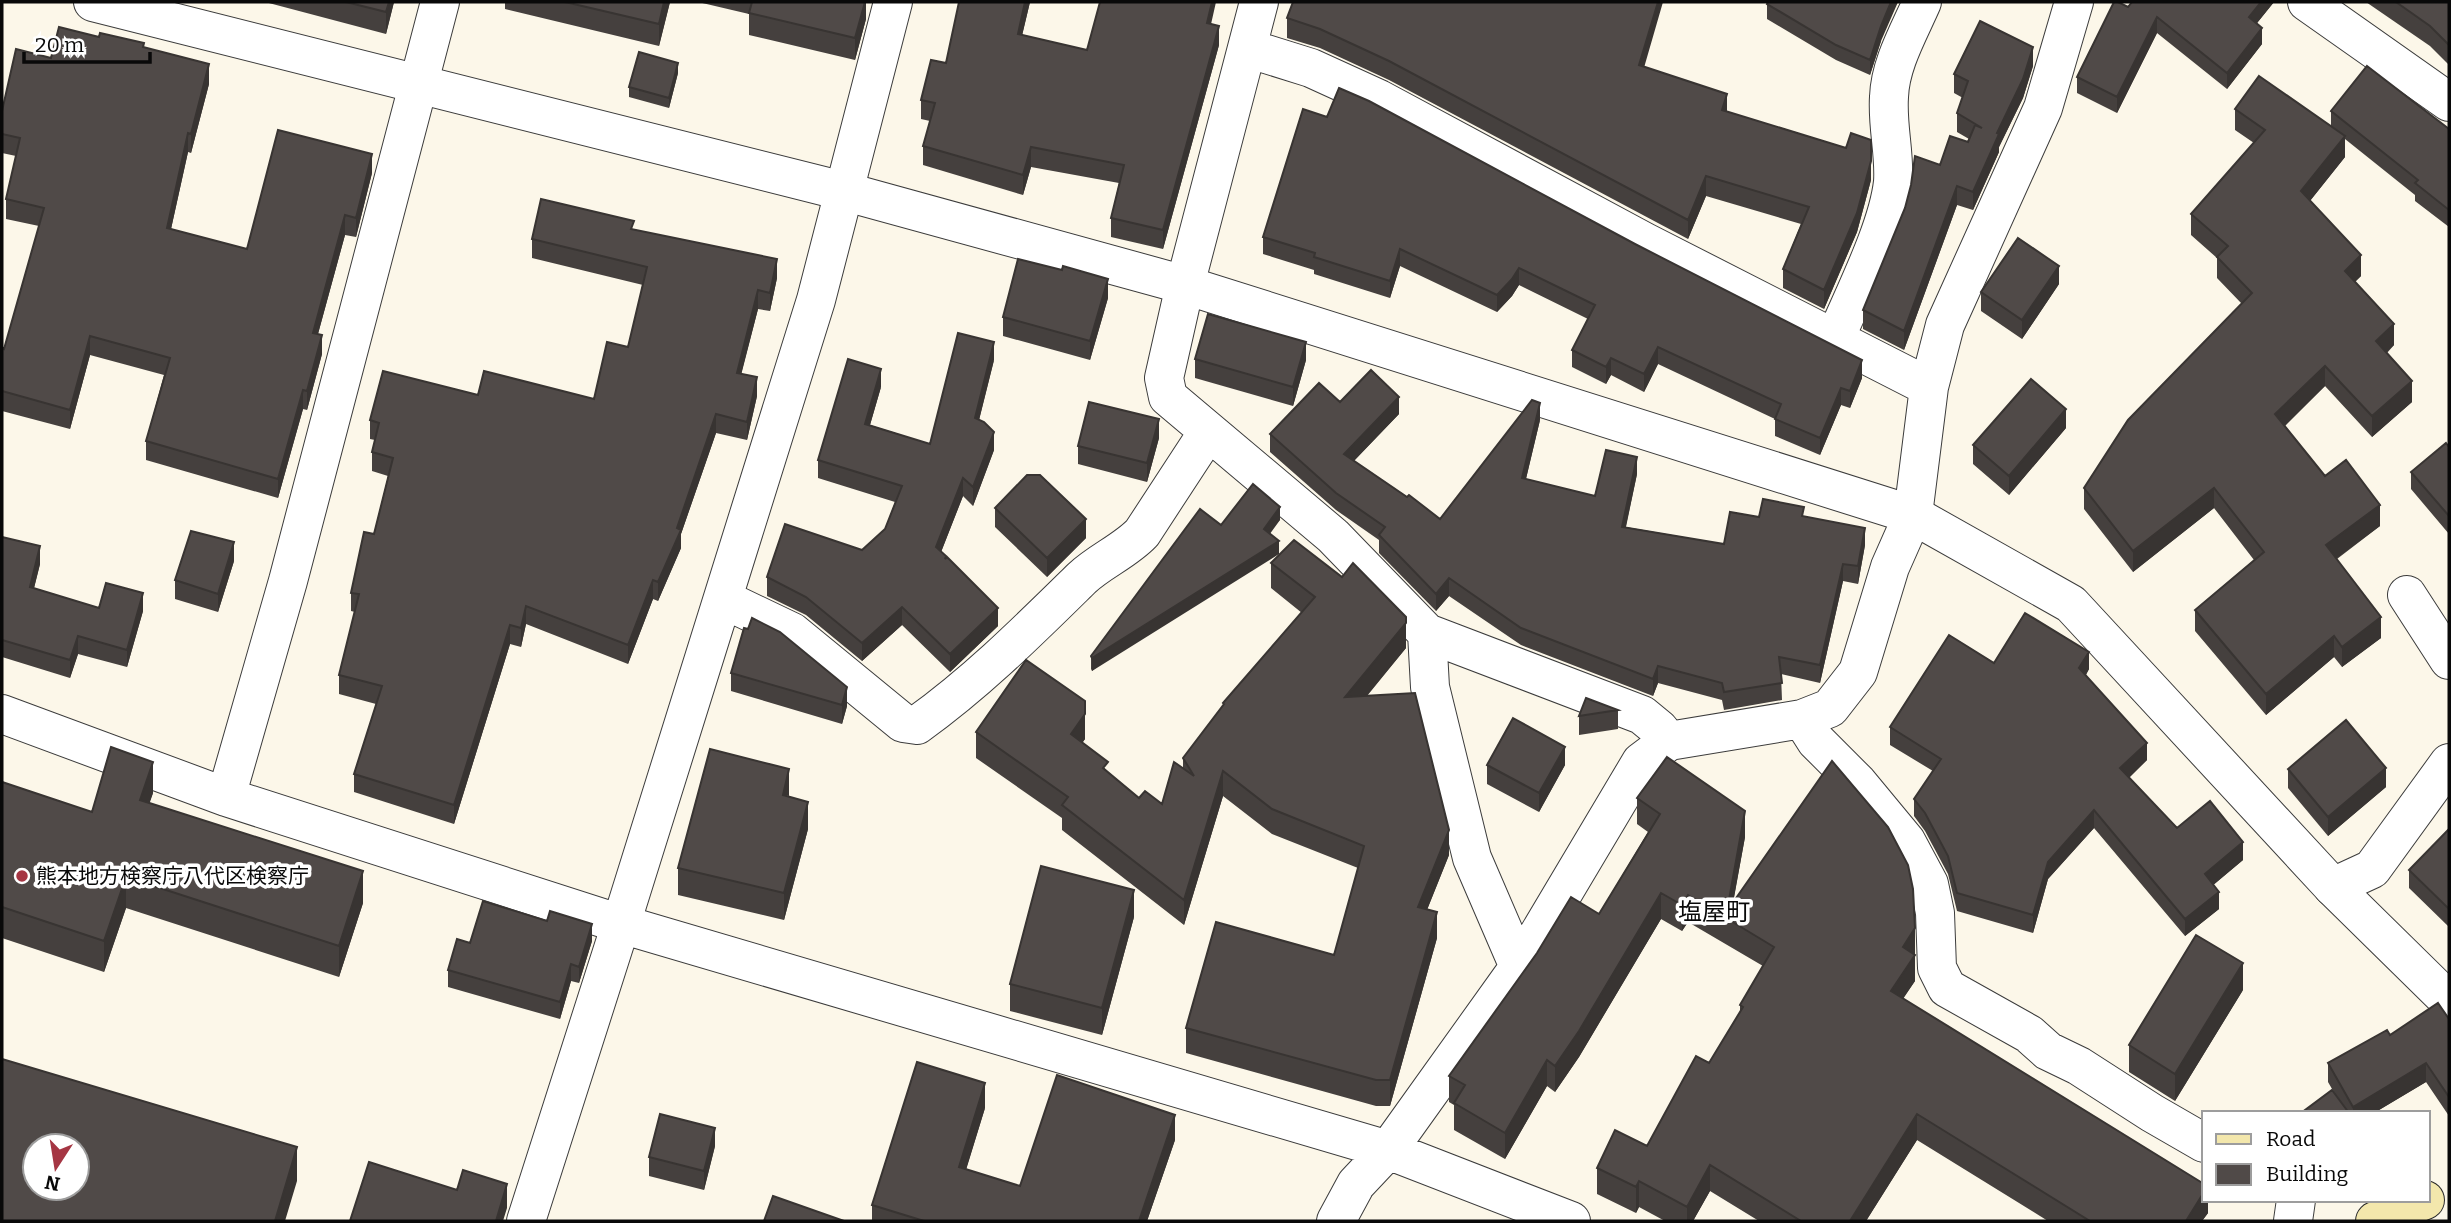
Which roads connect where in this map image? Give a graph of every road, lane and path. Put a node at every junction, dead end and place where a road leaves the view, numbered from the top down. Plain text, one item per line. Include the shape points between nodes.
1 (93, 2) edge
2 (440, 2) edge
3 (893, 2) edge
4 (1259, 2) edge
5 (1922, 2) edge
6 (2074, 2) edge
7 (2307, 2) edge
8 (1247, 48) junction
9 (419, 82) junction
10 (2449, 102) edge
11 (843, 191) junction
12 (1185, 285) junction
13 (1836, 338) junction
14 (1929, 387) junction
15 (1209, 432) junction
16 (1913, 515) junction
17 (2407, 595) dead end
18 (723, 599) junction
19 (1427, 634) junction
20 (2449, 660) edge
21 (2, 714) edge
22 (1802, 719) junction
23 (1669, 741) junction
24 (2449, 763) edge
25 (226, 797) junction
26 (2333, 887) junction
27 (621, 924) junction
28 (1520, 967) junction
29 (2449, 1001) edge
30 (2202, 1142) edge
31 (1388, 1150) junction
32 (2449, 1190) edge
33 (2430, 1199) edge
34 (2296, 1202) edge
35 (2422, 1202) edge
36 (526, 1221) edge
37 (1336, 1221) edge
38 (1571, 1221) edge
39 (2293, 1221) edge
40 (2375, 1221) edge

1 - 9 street
2 - 9 street
3 - 11 street
4 - 8 street
5 - 13 street via 1893,71 1889,97 1892,184 1884,221
6 - 14 street via 2043,108 1945,325
7 - 10 street
8 - 12 street
8 - 13 street via 1311,68 1379,99
9 - 11 street
9 - 25 street via 292,568
11 - 12 street
11 - 18 street via 816,300
12 - 15 street via 1164,378 1168,397
12 - 16 street
13 - 14 street
14 - 16 street
15 - 18 street via 1131,545 1085,576 950,702 917,725 903,723 792,632
15 - 19 street via 1333,536
16 - 22 street via 1889,567 1858,672 1830,708
16 - 26 street via 2071,604
17 - 20 street
18 - 27 street
19 - 23 street via 1642,715
19 - 28 street via 1430,687 1472,858
21 - 25 street
22 - 23 street
22 - 30 street via 1816,741 1906,841 1929,884 1937,968 1947,988
23 - 28 street via 1642,762
24 - 26 street via 2372,869
25 - 27 street
26 - 29 street
27 - 31 street
27 - 36 street
28 - 31 street
31 - 37 street via 1356,1184
31 - 38 street
32 - 33 main road
34 - 39 street
35 - 40 main road

